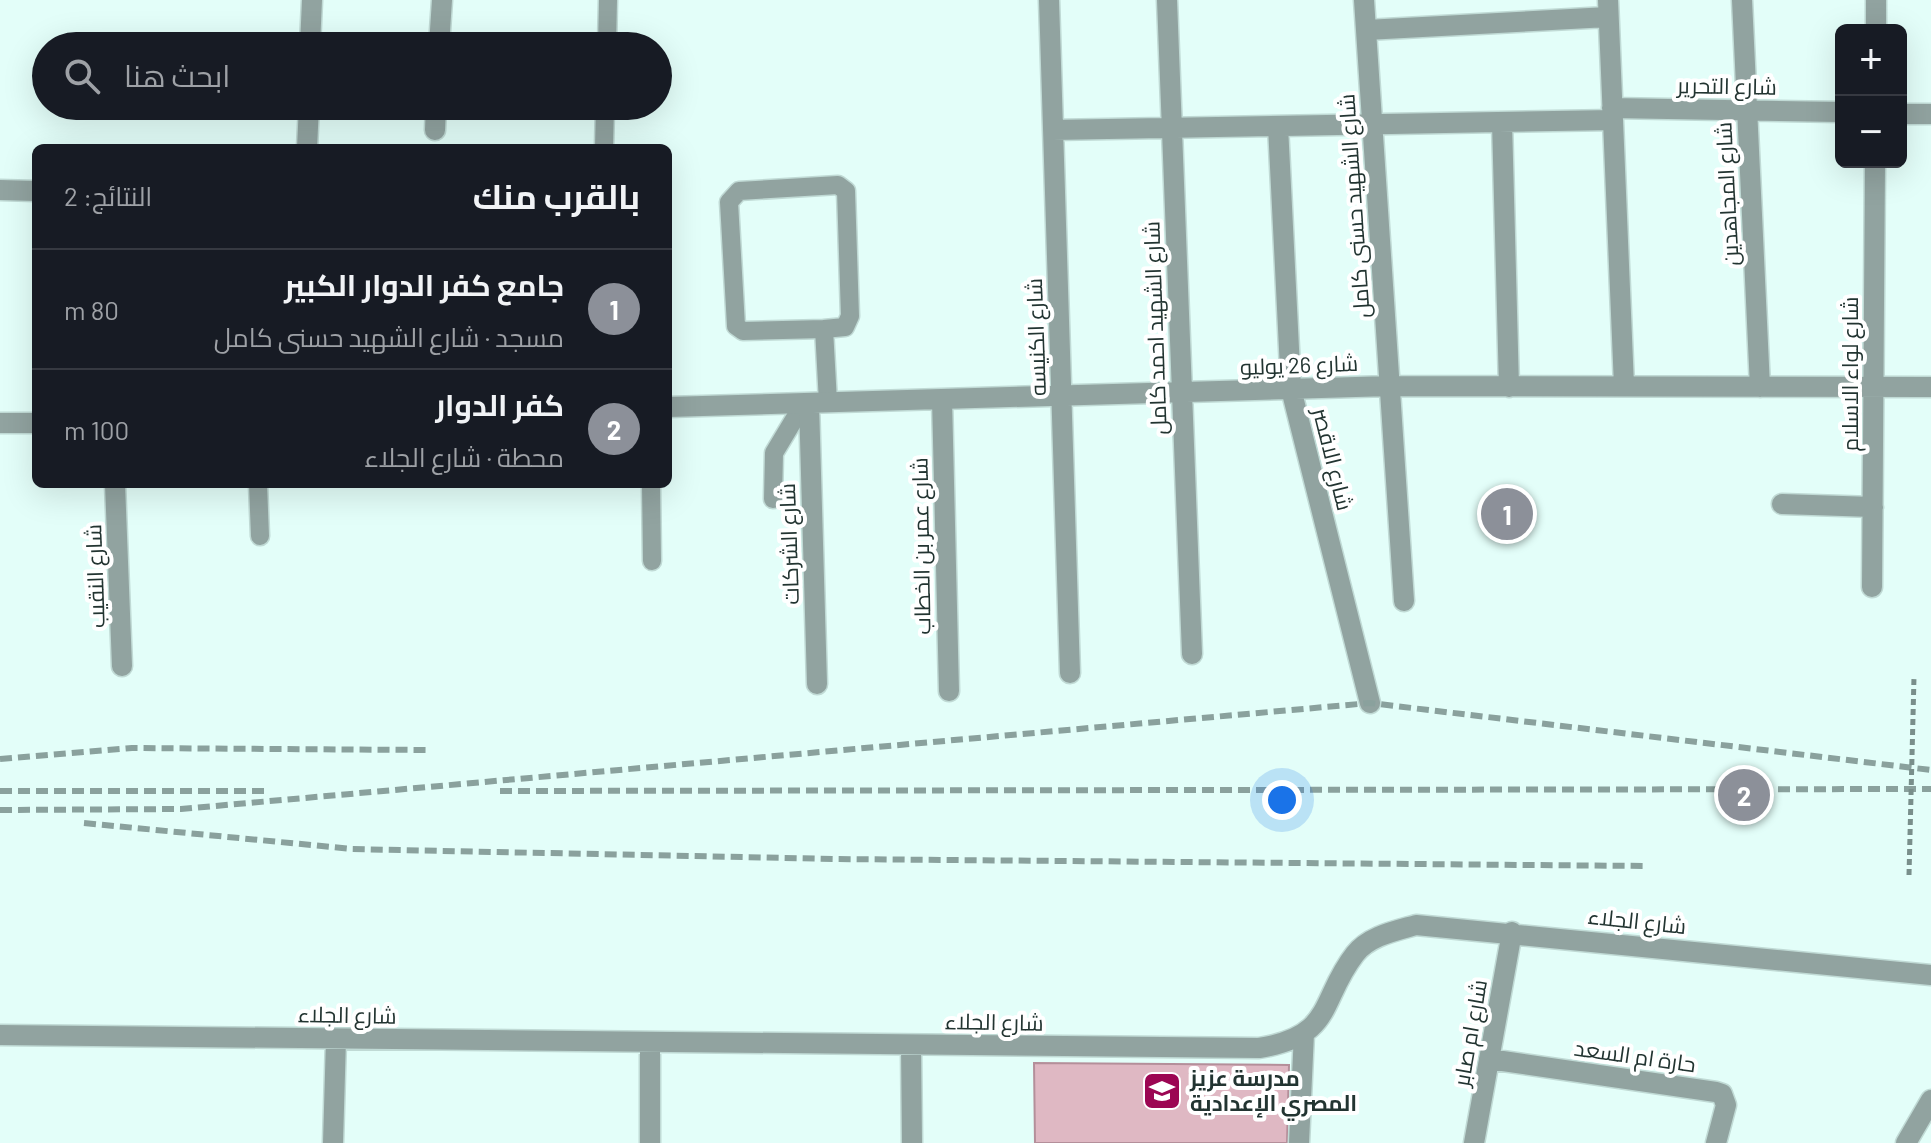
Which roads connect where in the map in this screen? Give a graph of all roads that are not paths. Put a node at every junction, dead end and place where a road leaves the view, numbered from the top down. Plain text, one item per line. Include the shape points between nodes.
1 (312, 0) edge
2 (442, 0) edge
3 (608, 0) edge
4 (1049, 0) edge
5 (1167, 0) edge
6 (1364, 0) edge
7 (1742, 0) edge
8 (1876, 0) edge
9 (1608, 8) edge
10 (1876, 24) edge
11 (1366, 30) junction
12 (311, 32) edge
13 (440, 32) edge
14 (607, 32) edge
15 (1747, 110) junction
16 (1835, 112) edge
17 (1613, 114) junction
18 (1907, 114) edge
19 (1931, 114) edge
20 (308, 120) edge
21 (435, 120) edge
22 (605, 120) edge
23 (1502, 122) junction
24 (1373, 124) junction
25 (1278, 126) junction
26 (1172, 128) junction
27 (435, 130) dead end
28 (1053, 130) junction
29 (307, 144) edge
30 (604, 144) edge
31 (1875, 168) edge
32 (0, 190) edge
33 (32, 191) edge
34 (824, 329) junction
35 (1390, 386) junction
36 (1624, 386) junction
37 (1509, 387) junction
38 (1760, 387) junction
39 (1874, 387) junction
40 (1931, 387) edge
41 (1291, 389) junction
42 (1182, 393) junction
43 (1062, 397) junction
44 (942, 399) junction
45 (814, 403) junction
46 (672, 407) edge
47 (0, 423) edge
48 (32, 423) edge
49 (115, 488) edge
50 (258, 488) edge
51 (651, 488) edge
52 (773, 499) dead end
53 (1782, 504) dead end
54 (1873, 507) junction
55 (260, 536) dead end
56 (652, 561) dead end
57 (1872, 587) dead end
58 (1404, 601) dead end
59 (1192, 654) dead end
60 (122, 666) dead end
61 (1070, 673) dead end
62 (817, 684) dead end
63 (949, 691) dead end
64 (1370, 703) dead end
65 (1512, 932) junction
66 (1931, 975) edge
67 (1304, 1033) junction
68 (0, 1035) edge
69 (336, 1039) junction
70 (650, 1042) junction
71 (911, 1045) junction
72 (1489, 1059) junction
73 (1931, 1100) edge
74 (333, 1143) edge
75 (650, 1143) edge
76 (912, 1143) edge
77 (1299, 1143) edge
78 (1474, 1143) edge
79 (1716, 1143) edge
80 (1906, 1143) edge

1 - 12 street
2 - 13 street
3 - 14 lane
4 - 28 street, شارع الكنيسه
5 - 26 street, شارع الشهيد احمد كامل
6 - 11 street, شارع الشهيد حسنى كامل
7 - 15 street, شارع المجاهدين
8 - 10 street
9 - 11 street
9 - 17 street
11 - 24 street, شارع الشهيد حسنى كامل
15 - 16 street, شارع التحرير
15 - 17 street, شارع التحرير
15 - 38 street, شارع المجاهدين
17 - 23 street, شارع التحرير
17 - 36 street
18 - 19 street
20 - 29 street
21 - 27 street
22 - 30 lane
23 - 24 street, شارع التحرير
23 - 37 street
24 - 25 street, شارع التحرير
24 - 35 street, شارع الشهيد حسنى كامل
25 - 26 street, شارع التحرير
25 - 41 street, شارع الاقصر
26 - 28 street, شارع التحرير
26 - 42 street, شارع الشهيد احمد كامل
28 - 43 street, شارع الكنيسه
31 - 39 street, شارع لواء الاسلام
32 - 33 street
34 - 34 lane via 850,322 846,191 838,185 739,191 729,202 736,326 743,331
34 - 45 lane
35 - 37 street, شارع 26 يوليو
35 - 41 street, شارع 26 يوليو
35 - 58 street, شارع الشهيد حسنى كامل
36 - 37 street, شارع 26 يوليو
36 - 38 street, شارع 26 يوليو
38 - 39 street, شارع 26 يوليو
39 - 40 street, شارع 26 يوليو
39 - 54 street, شارع لواء الاسلام
41 - 42 street, شارع 26 يوليو
41 - 64 street, شارع الاقصر
42 - 43 street, شارع 26 يوليو
42 - 59 street, شارع الشهيد احمد كامل
43 - 44 street, شارع 26 يوليو
43 - 61 street, شارع الكنيسه
44 - 45 street, شارع 26 يوليو
44 - 63 street, شارع عمر بن الخطاب
45 - 46 street, شارع 26 يوليو
45 - 52 lane via 774,453
45 - 62 street, شارع الشركات
47 - 48 street
49 - 60 street, شارع النقيب
50 - 55 lane
51 - 56 lane
53 - 54 street
54 - 57 street, شارع لواء الاسلام
65 - 66 street, شارع الجلاء
65 - 67 street, شارع الجلاء via 1416,925 1370,941 1355,955 1328,1008
65 - 72 street, شارع ام صابر
67 - 71 street, شارع الجلاء via 1259,1048
67 - 77 street
68 - 69 street, شارع الجلاء
69 - 70 street, شارع الجلاء
69 - 74 street
70 - 71 street, شارع الجلاء
70 - 75 street
71 - 76 street
72 - 78 street, شارع ام صابر
72 - 79 street, حارة ام السعد via 1722,1094 1726,1105
73 - 80 street

